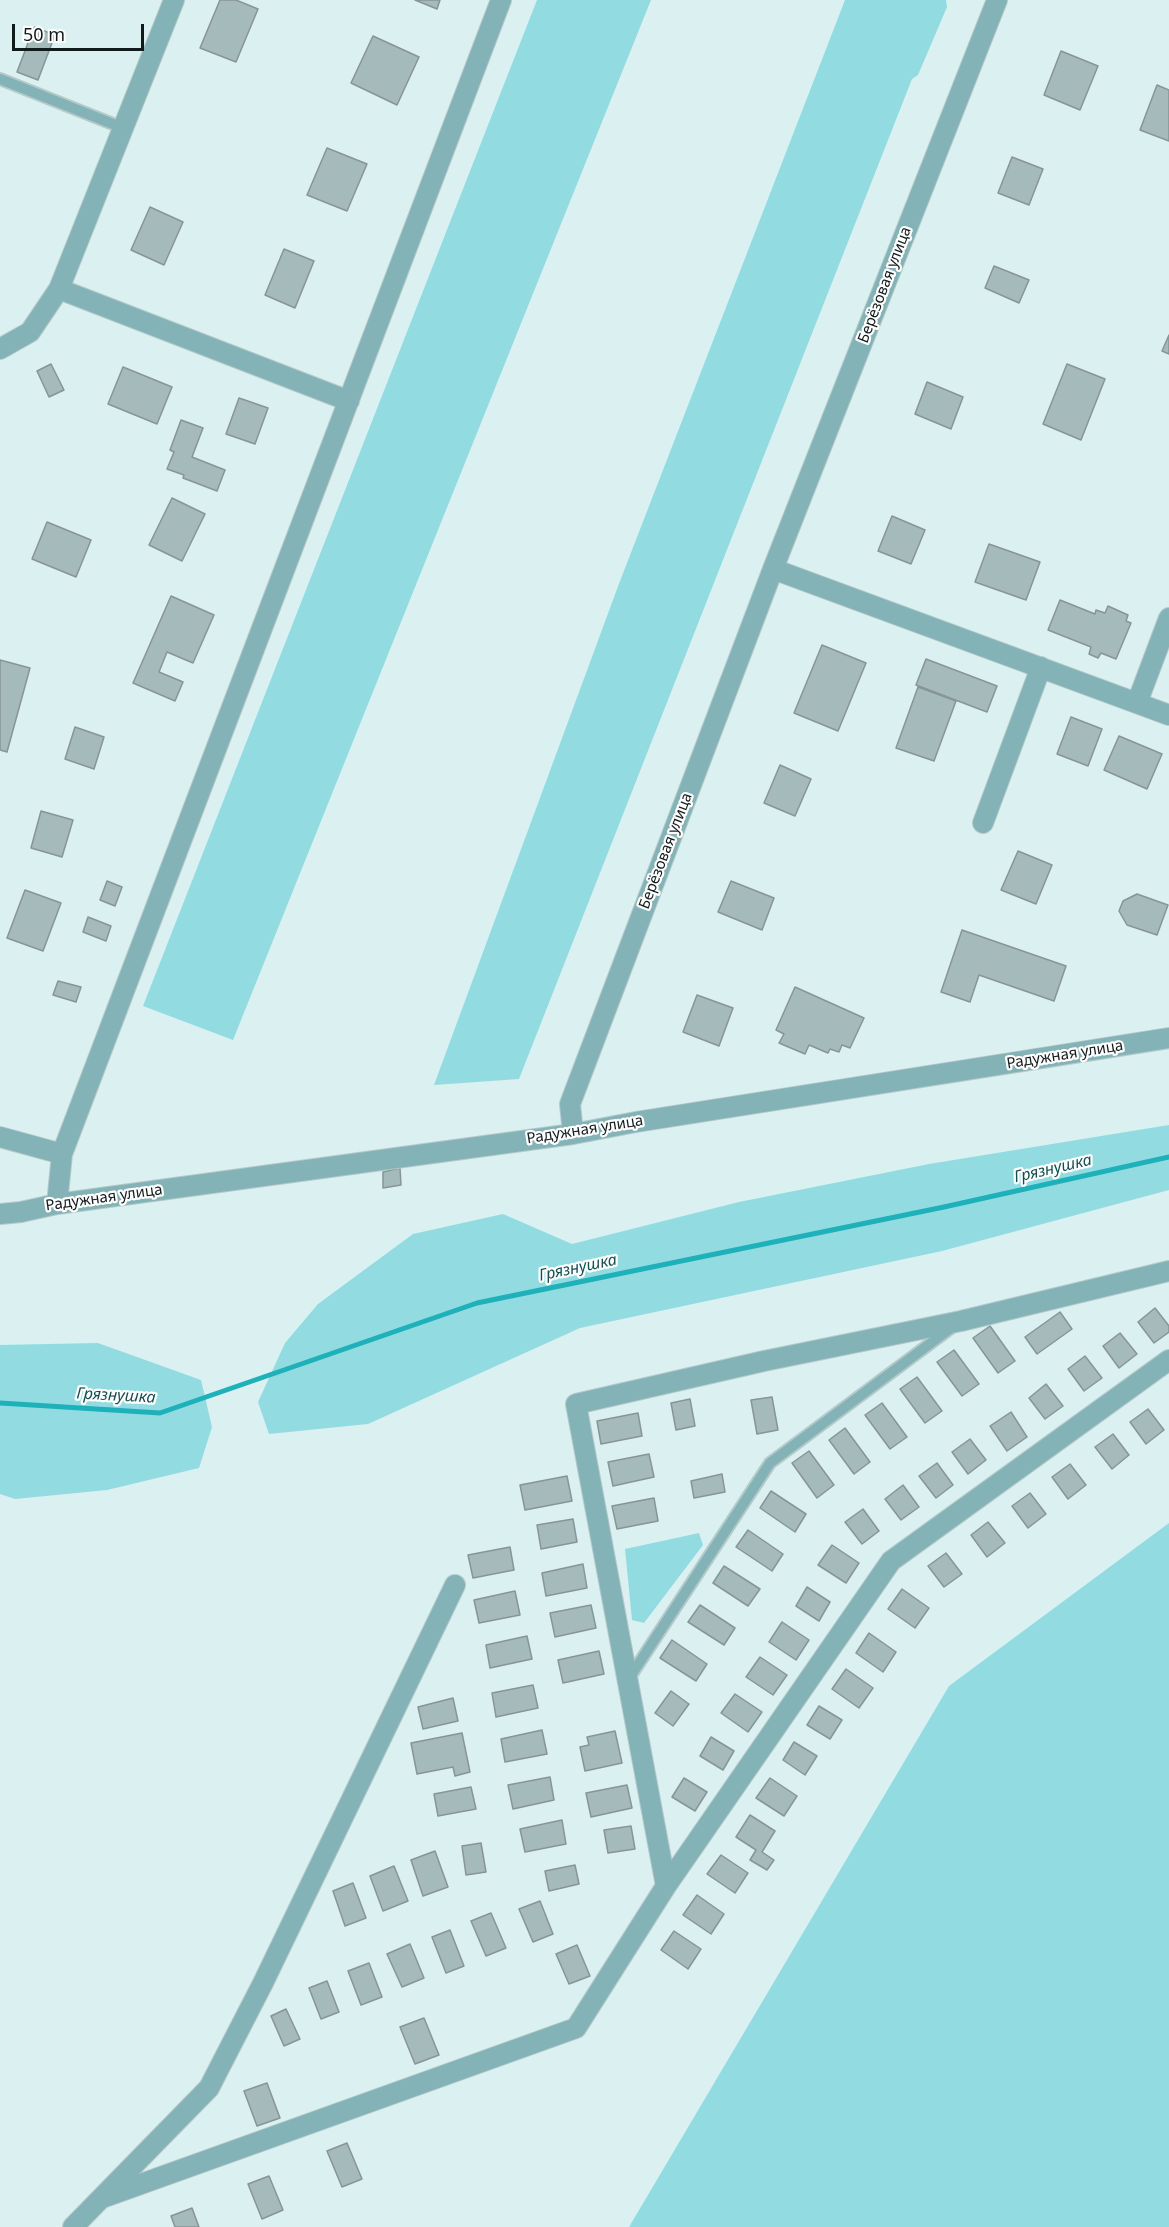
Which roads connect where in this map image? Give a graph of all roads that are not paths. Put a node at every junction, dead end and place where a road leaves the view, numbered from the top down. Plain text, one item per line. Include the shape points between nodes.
1 (174, 0) edge
2 (501, 0) edge
3 (997, 0) edge
4 (0, 79) edge
5 (123, 129) junction
6 (59, 289) junction
7 (0, 349) edge
8 (349, 401) junction
9 (773, 569) junction
10 (1169, 618) edge
11 (1041, 667) junction
12 (1137, 703) junction
13 (1169, 715) edge
14 (984, 823) dead end
15 (1169, 1038) edge
16 (573, 1134) junction
17 (0, 1137) edge
18 (62, 1154) junction
19 (57, 1204) junction
20 (0, 1214) edge
21 (1169, 1271) edge
22 (961, 1321) junction
23 (1169, 1360) edge
24 (456, 1585) dead end
25 (628, 1680) junction
26 (666, 1886) junction
27 (102, 2198) junction
28 (73, 2227) edge

1 - 5 street
2 - 8 street
3 - 9 street, Берёзовая улица
4 - 5 lane
5 - 6 street
6 - 7 street via 30,332
6 - 8 street
8 - 18 street
9 - 11 street
9 - 16 street, Берёзовая улица via 570,1104
10 - 12 street
11 - 12 street
11 - 14 street
12 - 13 street
15 - 16 street, Радужная улица
16 - 19 street, Радужная улица
17 - 18 street
18 - 19 street
19 - 20 street, Радужная улица
21 - 22 street
22 - 25 lane via 770,1463
22 - 25 street via 576,1404
23 - 26 street via 891,1561
24 - 27 street via 209,2088
25 - 26 street
26 - 27 street via 576,2028
27 - 28 street

